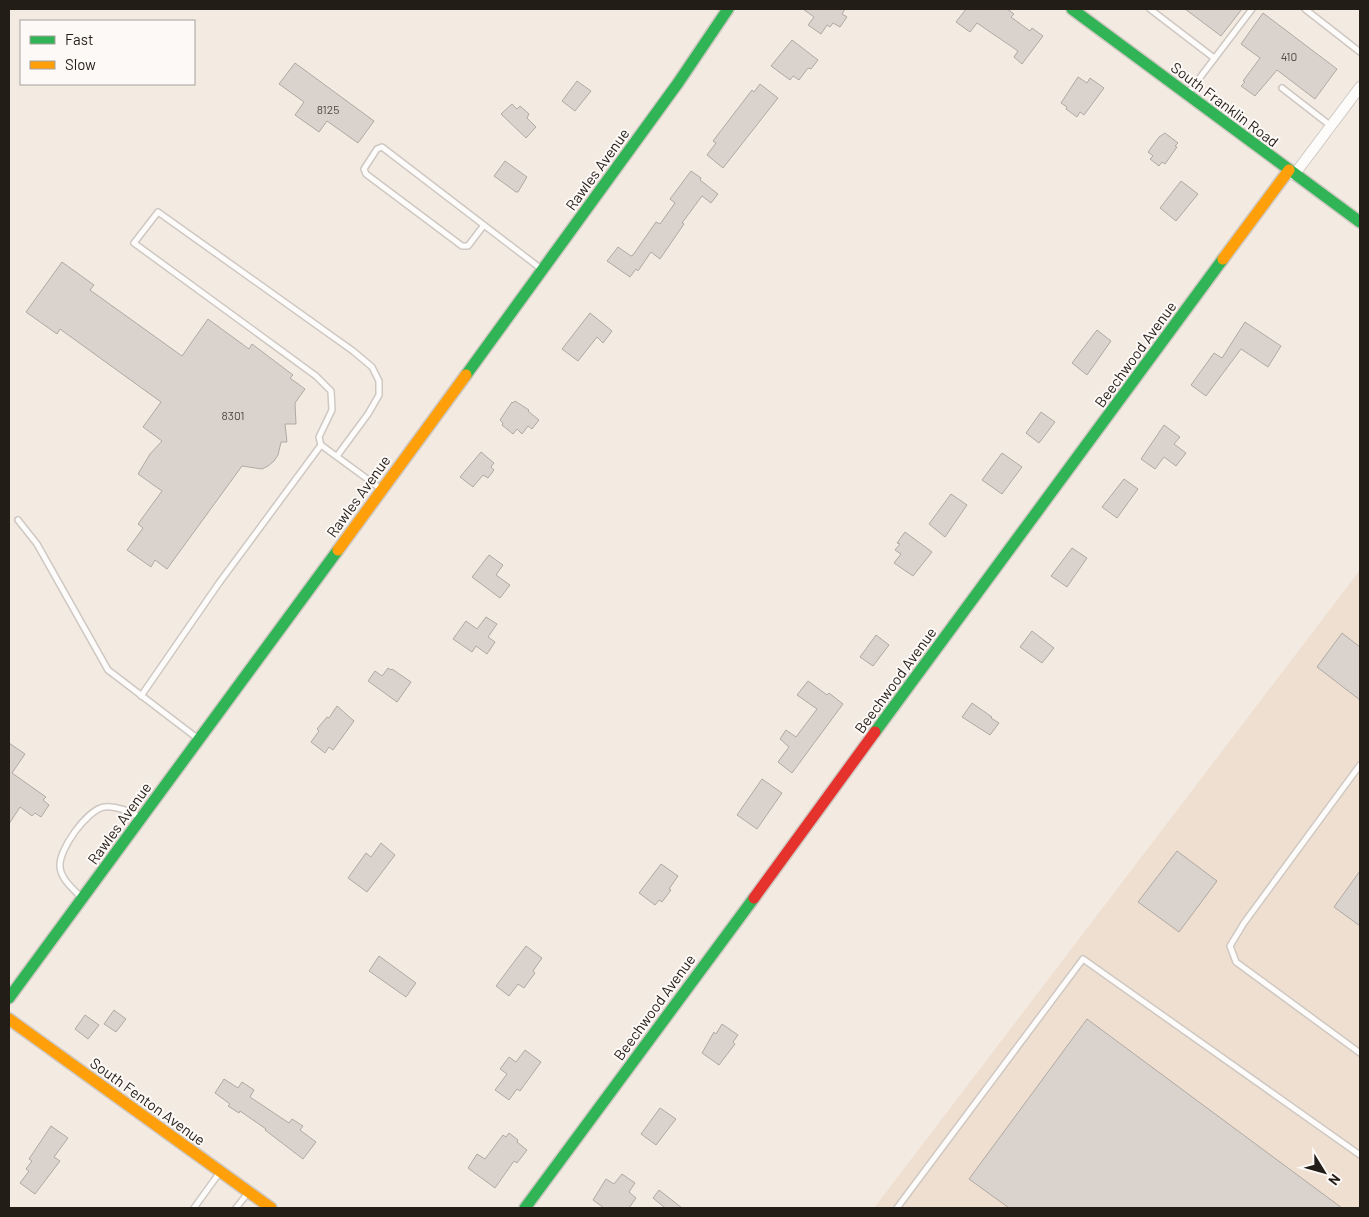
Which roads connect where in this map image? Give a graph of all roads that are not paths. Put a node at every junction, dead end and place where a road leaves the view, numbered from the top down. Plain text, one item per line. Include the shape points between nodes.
1 (728, 9) edge
2 (1072, 9) edge
3 (1150, 9) edge
4 (1252, 9) edge
5 (1305, 9) edge
6 (1360, 52) edge
7 (1214, 58) junction
8 (1360, 87) edge
9 (1282, 88) dead end
10 (1188, 94) junction
11 (1331, 126) junction
12 (1292, 173) junction
13 (1360, 222) edge
14 (484, 225) junction
15 (542, 270) junction
16 (321, 445) junction
17 (337, 456) junction
18 (382, 490) junction
19 (18, 520) dead end
20 (141, 696) junction
21 (199, 739) junction
22 (1360, 765) edge
23 (141, 818) junction
24 (82, 898) junction
25 (9, 998) edge
26 (9, 1019) edge
27 (1360, 1053) edge
28 (1360, 1155) edge
29 (220, 1172) junction
30 (248, 1192) junction
31 (194, 1208) edge
32 (236, 1208) edge
33 (271, 1208) edge
34 (525, 1208) edge
35 (897, 1208) edge

1 - 15 street, Rawles Avenue
2 - 10 street, South Franklin Road
3 - 7 lane
4 - 7 lane
5 - 6 lane
7 - 10 lane
8 - 11 street, Beechwood Avenue
9 - 11 lane
10 - 12 street, South Franklin Road
11 - 12 street, Beechwood Avenue
12 - 13 street, South Franklin Road
12 - 34 street, Beechwood Avenue
14 - 14 lane via 382,147 377,149 364,169 366,174 462,246 468,246
14 - 15 lane
15 - 18 street, Rawles Avenue
16 - 17 lane
16 - 17 lane via 319,437 332,410 331,391 316,376 134,243 158,212 372,367 379,382 379,396
16 - 20 lane
17 - 18 lane
18 - 21 street, Rawles Avenue
19 - 20 lane via 37,544 108,670
20 - 21 lane
21 - 23 street, Rawles Avenue
22 - 27 lane via 1244,922 1230,946 1236,962
23 - 24 street, Rawles Avenue
23 - 24 lane via 103,807 78,828 66,846 60,867 68,884
24 - 25 street, Rawles Avenue
26 - 29 street, South Fenton Avenue
28 - 35 lane via 1083,959
29 - 30 street, South Fenton Avenue
29 - 31 lane
30 - 32 lane
30 - 33 street, South Fenton Avenue

